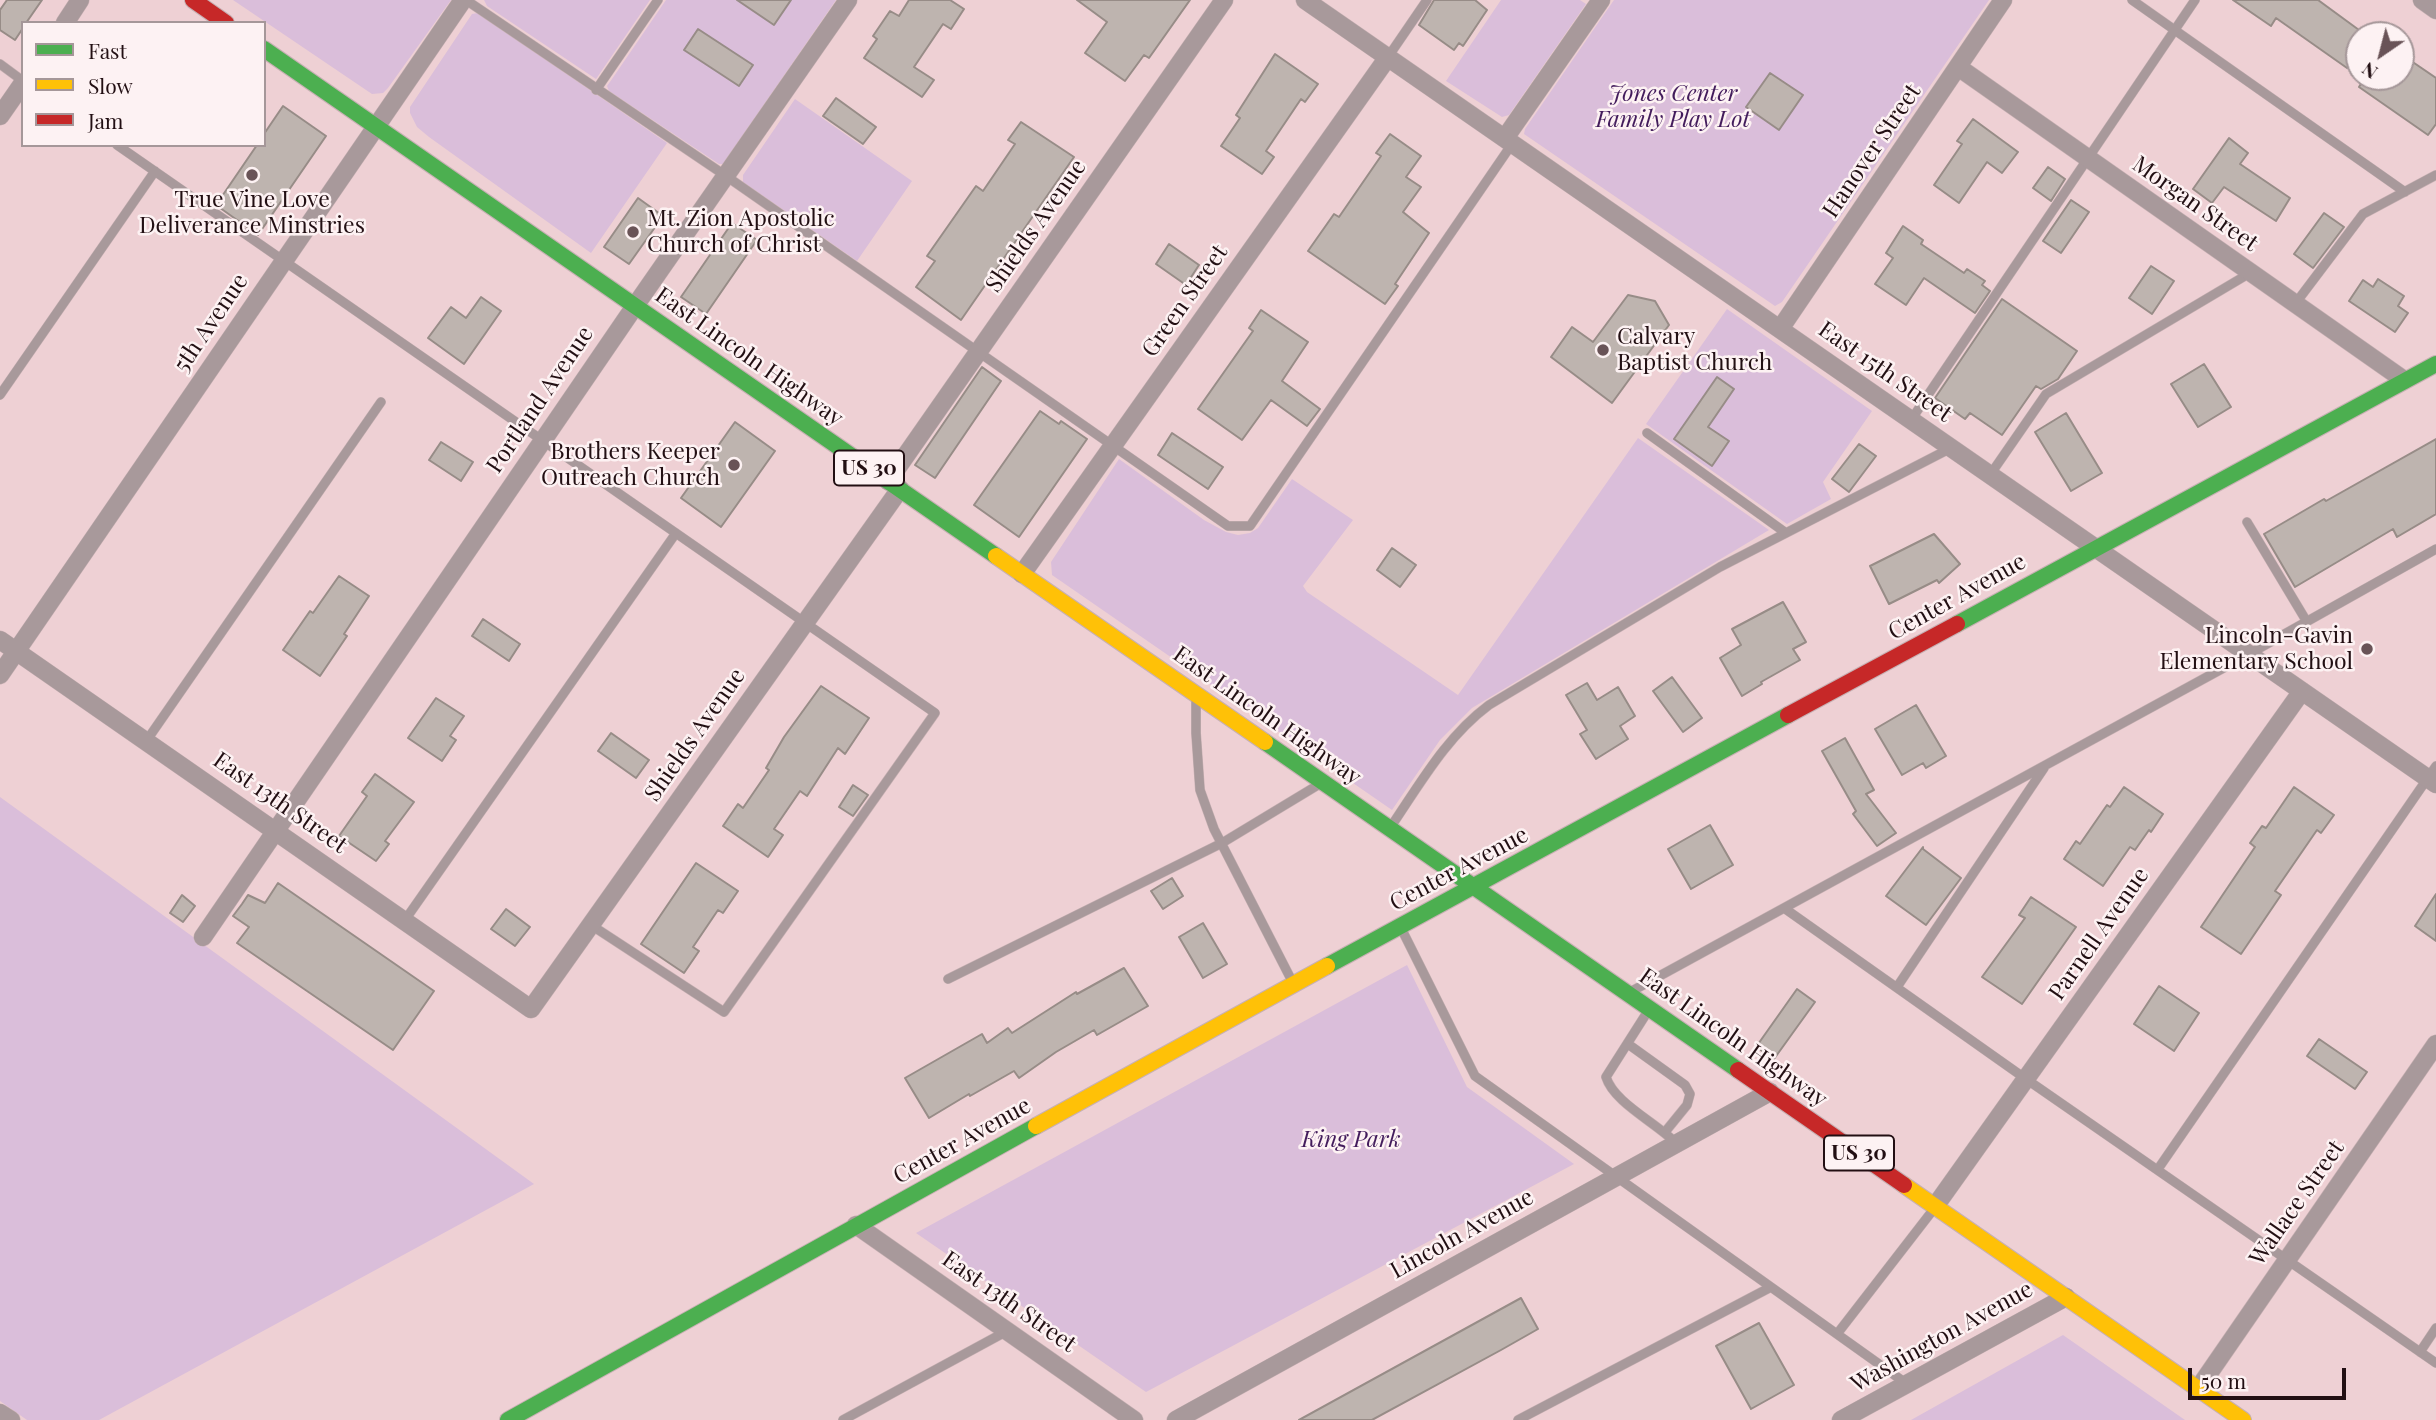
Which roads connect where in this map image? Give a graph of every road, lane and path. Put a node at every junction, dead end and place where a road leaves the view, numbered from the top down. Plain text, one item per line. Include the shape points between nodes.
1 (80, 0) edge
2 (193, 0) edge
3 (464, 0) edge
4 (658, 0) edge
5 (848, 0) edge
6 (1224, 0) edge
7 (1306, 0) edge
8 (1427, 0) edge
9 (2003, 0) edge
10 (2132, 0) edge
11 (2195, 0) edge
12 (2422, 0) edge
13 (1595, 2) edge
14 (2436, 10) edge
15 (66, 21) edge
16 (223, 21) edge
17 (2175, 30) junction
18 (266, 50) edge
19 (1388, 57) junction
20 (0, 64) edge
21 (1958, 67) junction
22 (21, 80) edge
23 (21, 85) edge
24 (596, 90) junction
25 (0, 116) edge
26 (376, 127) junction
27 (1509, 141) junction
28 (120, 147) edge
29 (2088, 158) junction
30 (155, 171) junction
31 (2436, 175) edge
32 (726, 177) junction
33 (2405, 191) junction
34 (284, 261) junction
35 (2250, 272) junction
36 (2295, 304) junction
37 (635, 306) junction
38 (1780, 329) junction
39 (978, 352) junction
40 (2436, 364) edge
41 (2404, 380) junction
42 (0, 395) edge
43 (381, 402) dead end
44 (1911, 420) junction
45 (1647, 433) dead end
46 (542, 439) junction
47 (1113, 446) junction
48 (1951, 448) junction
49 (1990, 475) junction
50 (894, 485) junction
51 (2247, 522) dead end
52 (676, 533) junction
53 (1786, 533) junction
54 (2095, 547) junction
55 (2436, 549) edge
56 (1022, 574) junction
57 (805, 622) junction
58 (2307, 622) junction
59 (0, 640) edge
60 (17, 651) junction
61 (2249, 654) junction
62 (0, 675) edge
63 (2302, 691) junction
64 (1196, 695) junction
65 (147, 740) junction
66 (2046, 765) junction
67 (2433, 776) edge
68 (1323, 782) junction
69 (1390, 828) junction
70 (276, 830) junction
71 (1222, 844) junction
72 (1474, 887) junction
73 (1784, 908) junction
74 (405, 920) junction
75 (591, 925) junction
76 (1400, 926) junction
77 (203, 937) dead end
78 (948, 979) dead end
79 (1294, 984) junction
80 (1897, 987) junction
81 (1628, 993) junction
82 (531, 1009) joint
83 (1650, 1009) junction
84 (1628, 1044) junction
85 (2436, 1044) edge
86 (2026, 1079) junction
87 (1770, 1092) junction
88 (1671, 1138) junction
89 (2158, 1169) junction
90 (1616, 1177) junction
91 (1936, 1205) junction
92 (856, 1225) junction
93 (2287, 1259) junction
94 (1771, 1287) junction
95 (2066, 1297) junction
96 (2436, 1328) edge
97 (1007, 1331) junction
98 (1837, 1334) junction
99 (2420, 1352) junction
100 (2436, 1363) edge
101 (1907, 1384) junction
102 (2198, 1389) junction
103 (0, 1413) edge
104 (11, 1420) edge
105 (508, 1420) edge
106 (843, 1420) edge
107 (1134, 1420) edge
108 (1177, 1420) edge
109 (1518, 1420) edge
110 (1841, 1420) edge
111 (2243, 1420) edge

1 - 15 street
2 - 16 main road
3 - 24 lane
3 - 26 street, 5th Avenue
4 - 24 lane
5 - 32 street, Portland Avenue
6 - 39 street, Shields Avenue
7 - 19 street, East 15th Street
8 - 19 lane
9 - 21 street, Hanover Street
10 - 17 lane
11 - 17 lane
12 - 14 street
13 - 27 street
17 - 29 lane
17 - 33 lane
18 - 26 main road, East Lincoln Highway / US 30
19 - 27 street, East 15th Street
19 - 47 street, Green Street
20 - 22 lane
21 - 29 street, Morgan Street
21 - 38 street, Hanover Street
23 - 25 street
24 - 32 lane
26 - 34 street, 5th Avenue
26 - 37 main road, East Lincoln Highway / US 30
27 - 38 street, East 15th Street
27 - 47 lane via 1250,526 1228,526
28 - 30 lane
29 - 35 street, Morgan Street
29 - 44 lane
30 - 34 lane
30 - 42 lane
31 - 33 lane
32 - 37 street, Portland Avenue
32 - 39 lane
33 - 36 lane via 2363,214
34 - 46 lane
34 - 60 street, 5th Avenue
35 - 36 street, Morgan Street
35 - 49 lane via 2046,394
36 - 41 street, Morgan Street
37 - 46 street, Portland Avenue
37 - 50 main road, East Lincoln Highway / US 30
38 - 44 street, East 15th Street
39 - 47 lane
39 - 50 street, Shields Avenue
40 - 41 main road, Center Avenue
41 - 54 main road, Center Avenue
43 - 65 lane
44 - 48 street, East 15th Street
45 - 53 lane
46 - 52 lane
46 - 70 street, Portland Avenue
47 - 56 street, Green Street
48 - 49 street, East 15th Street
48 - 53 lane
49 - 54 street, East 15th Street
50 - 56 main road, East Lincoln Highway / US 30
50 - 57 street, Shields Avenue
51 - 58 lane
52 - 57 lane
52 - 74 lane
53 - 69 lane via 1720,567 1489,705 1450,739
54 - 61 street, East 15th Street
54 - 72 main road, Center Avenue
55 - 58 lane
56 - 64 main road, East Lincoln Highway / US 30
57 - 75 street, Shields Avenue
57 - 75 lane via 935,713 724,1012
58 - 61 lane
59 - 60 street, East 13th Street
60 - 62 street, 5th Avenue
60 - 65 street, East 13th Street
61 - 63 street, East 15th Street
61 - 66 lane
63 - 67 street, East 15th Street
63 - 86 street, Parnell Avenue
64 - 68 main road, East Lincoln Highway / US 30
64 - 71 lane via 1200,790
65 - 70 street, East 13th Street
66 - 73 lane
66 - 80 lane
67 - 89 lane
68 - 69 main road, East Lincoln Highway / US 30
68 - 71 lane
69 - 72 main road, East Lincoln Highway / US 30
70 - 74 street, East 13th Street
70 - 77 street, Portland Avenue
71 - 78 lane
71 - 79 lane
72 - 76 main road, Center Avenue
72 - 81 main road, East Lincoln Highway / US 30
73 - 80 lane
73 - 81 lane
74 - 82 street, East 13th Street
75 - 82 street, Shields Avenue
76 - 79 main road, Center Avenue
76 - 90 lane via 1475,1076
79 - 92 main road, Center Avenue
80 - 86 lane
81 - 83 main road, East Lincoln Highway / US 30
83 - 84 lane
83 - 87 main road, East Lincoln Highway / US 30
84 - 88 lane via 1685,1085 1690,1094
84 - 88 lane via 1606,1077 1609,1085
85 - 93 street, Wallace Street
86 - 89 lane
86 - 91 street, Parnell Avenue
87 - 88 street, Lincoln Avenue
87 - 91 main road, East Lincoln Highway / US 30
88 - 90 street, Lincoln Avenue
89 - 93 lane
90 - 94 lane
90 - 108 street, Lincoln Avenue
91 - 95 main road, East Lincoln Highway / US 30
91 - 98 lane
92 - 97 street, East 13th Street
92 - 105 main road, Center Avenue
93 - 99 lane
93 - 102 street, Wallace Street
94 - 98 lane
94 - 109 lane
95 - 101 street, Washington Avenue
95 - 102 main road, East Lincoln Highway / US 30
96 - 99 lane
97 - 106 lane
97 - 107 street, East 13th Street
98 - 101 lane
99 - 100 lane
101 - 110 street, Washington Avenue
102 - 111 main road, East Lincoln Highway / US 30
103 - 104 street

